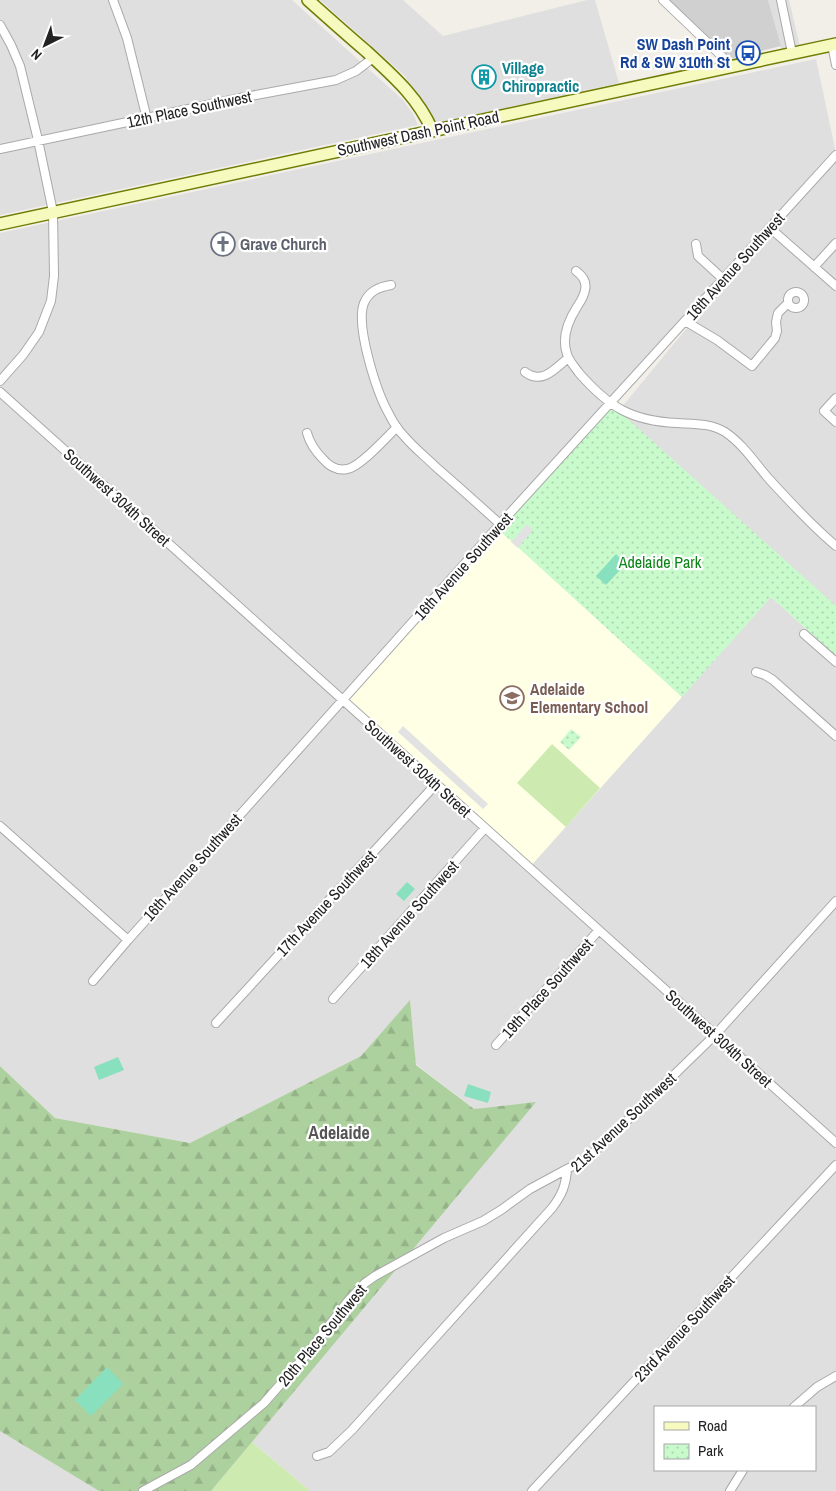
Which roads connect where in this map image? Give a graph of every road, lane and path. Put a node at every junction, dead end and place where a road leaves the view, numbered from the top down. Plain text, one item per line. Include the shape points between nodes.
1 (113, 0) edge
2 (308, 0) edge
3 (663, 0) edge
4 (781, 0) edge
5 (0, 25) edge
6 (834, 44) edge
7 (792, 53) junction
8 (374, 58) junction
9 (836, 65) edge
10 (731, 66) junction
11 (147, 119) junction
12 (432, 130) junction
13 (38, 140) junction
14 (0, 149) edge
15 (836, 155) edge
16 (53, 212) junction
17 (0, 224) edge
18 (770, 228) junction
19 (836, 243) edge
20 (696, 244) dead end
21 (814, 267) junction
22 (576, 271) dead end
23 (723, 279) junction
24 (391, 285) dead end
25 (836, 286) edge
26 (788, 303) dead end
27 (685, 321) junction
28 (568, 358) junction
29 (525, 372) dead end
30 (0, 381) edge
31 (0, 392) edge
32 (836, 398) edge
33 (610, 403) junction
34 (836, 422) edge
35 (397, 428) junction
36 (307, 433) dead end
37 (500, 524) junction
38 (836, 546) edge
39 (804, 634) dead end
40 (836, 662) edge
41 (756, 672) dead end
42 (342, 700) junction
43 (836, 736) edge
44 (436, 784) junction
45 (0, 826) edge
46 (485, 828) junction
47 (836, 901) edge
48 (599, 930) junction
49 (128, 940) junction
50 (93, 981) dead end
51 (333, 999) dead end
52 (216, 1023) dead end
53 (715, 1035) junction
54 (496, 1046) dead end
55 (836, 1143) edge
56 (836, 1165) edge
57 (567, 1170) junction
58 (836, 1376) edge
59 (795, 1406) edge
60 (317, 1456) dead end
61 (742, 1471) edge
62 (143, 1491) edge
63 (532, 1491) edge
64 (730, 1491) edge

1 - 11 street via 127,38
2 - 8 main road
3 - 10 street
4 - 7 street
5 - 13 street via 20,66
6 - 7 main road, Southwest Dash Point Road
6 - 9 street
7 - 10 main road, Southwest Dash Point Road
8 - 11 street, 12th Place Southwest via 336,80
8 - 12 main road via 406,88
10 - 12 main road, Southwest Dash Point Road
11 - 13 street, 12th Place Southwest
12 - 16 main road, Southwest Dash Point Road
13 - 14 street, 12th Place Southwest
13 - 16 street
15 - 18 street, 16th Avenue Southwest
16 - 17 main road, Southwest Dash Point Road
16 - 30 street via 51,302 35,339
18 - 21 street
18 - 23 street, 16th Avenue Southwest
19 - 21 street
20 - 23 street via 698,256
21 - 25 street
22 - 28 street via 584,280 585,290 566,328
23 - 27 street, 16th Avenue Southwest
24 - 35 street via 368,296 362,323 367,353 382,398
26 - 27 street via 778,314 774,338 752,366
27 - 33 street, 16th Avenue Southwest
28 - 29 street via 539,378
28 - 33 street
31 - 42 street, Southwest 304th Street
32 - 34 street via 824,411
33 - 37 street, 16th Avenue Southwest
33 - 38 street via 638,417 707,425 724,431
35 - 36 street via 367,457 350,468 340,470 326,462 312,446
35 - 37 street
37 - 42 street, 16th Avenue Southwest
39 - 40 street
41 - 43 street via 773,680
42 - 44 street, Southwest 304th Street
42 - 49 street, 16th Avenue Southwest
44 - 46 street, Southwest 304th Street
44 - 52 street, 17th Avenue Southwest
45 - 49 street
46 - 48 street, Southwest 304th Street
46 - 51 street, 18th Avenue Southwest
47 - 53 street, 21st Avenue Southwest
48 - 53 street, Southwest 304th Street
48 - 54 street, 19th Place Southwest
49 - 50 street, 16th Avenue Southwest
53 - 55 street, Southwest 304th Street
53 - 57 street, 21st Avenue Southwest via 601,1146
56 - 63 street, 23rd Avenue Southwest
57 - 60 street, 21st Avenue Southwest via 564,1191 552,1208 352,1430 334,1448
57 - 62 street, 20th Place Southwest via 483,1221 444,1238 365,1283 264,1403 191,1465
58 - 59 street
61 - 64 street

